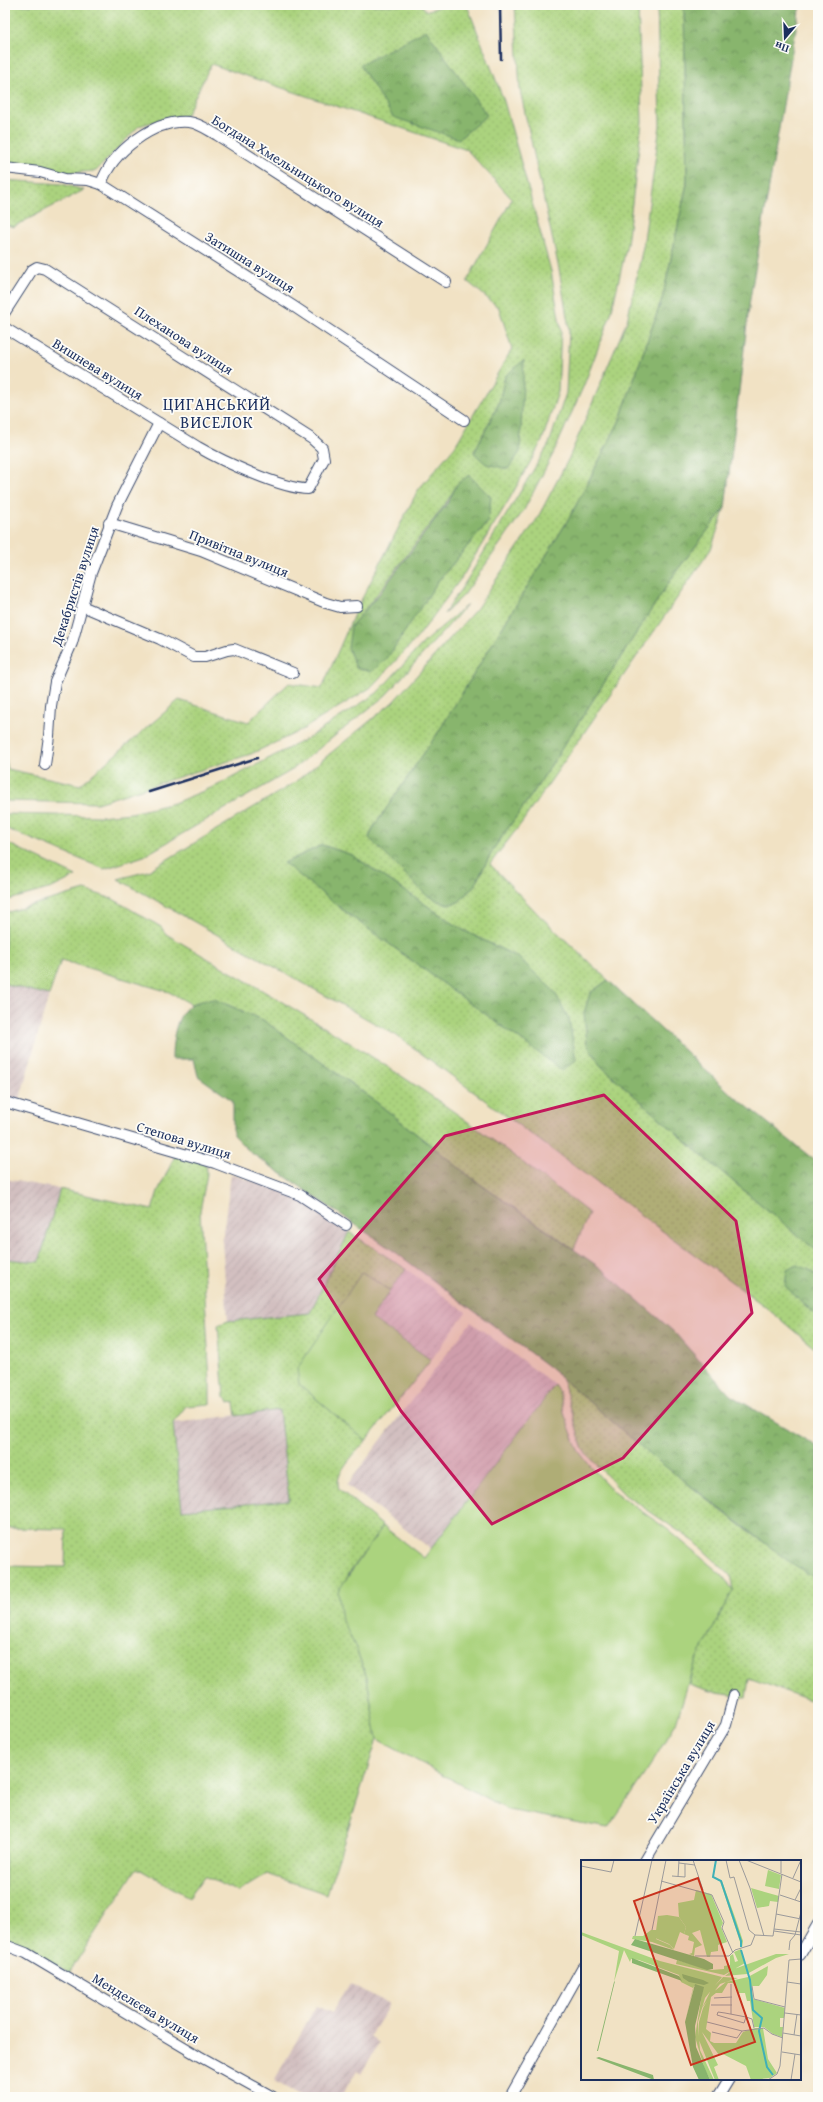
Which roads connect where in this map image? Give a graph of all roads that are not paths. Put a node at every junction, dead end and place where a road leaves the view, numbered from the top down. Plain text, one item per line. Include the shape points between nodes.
1 (5, 168) edge
2 (101, 184) junction
3 (446, 282) dead end
4 (5, 312) edge
5 (5, 328) edge
6 (464, 420) dead end
7 (159, 423) junction
8 (308, 489) joint
9 (109, 523) junction
10 (82, 606) junction
11 (358, 606) dead end
12 (293, 673) dead end
13 (45, 765) dead end
14 (5, 1102) edge
15 (346, 1225) dead end
16 (734, 1695) dead end
17 (646, 1860) edge
18 (818, 1924) edge
19 (5, 1945) edge
20 (801, 1953) edge
21 (581, 1970) edge
22 (728, 2080) edge
23 (273, 2097) edge
24 (510, 2097) edge
25 (718, 2097) edge

1 - 2 street, Затишна вулиця
2 - 3 street, Богдана Хмельницького вулиця via 115,160 146,134 168,124 192,123 217,135
2 - 6 street, Затишна вулиця via 293,306
4 - 8 street, Плеханова вулиця via 32,270 41,268 50,272 319,445 324,453 324,459
5 - 7 street, Вишнева вулиця
7 - 8 street, Вишнева вулиця via 218,458 289,486
7 - 9 street, Декабристів вулиця
9 - 10 street, Декабристів вулиця
9 - 11 street, Привітна вулиця via 200,551 340,608
10 - 12 street via 160,639 194,657 205,657 234,649
10 - 13 street, Декабристів вулиця via 70,650 57,676 53,692
14 - 15 street, Степова вулиця via 215,1163 300,1195
16 - 17 street, Українська вулиця via 726,1725
18 - 20 street
19 - 23 street, Менделєєва вулиця via 26,1953
21 - 24 street
22 - 25 street

